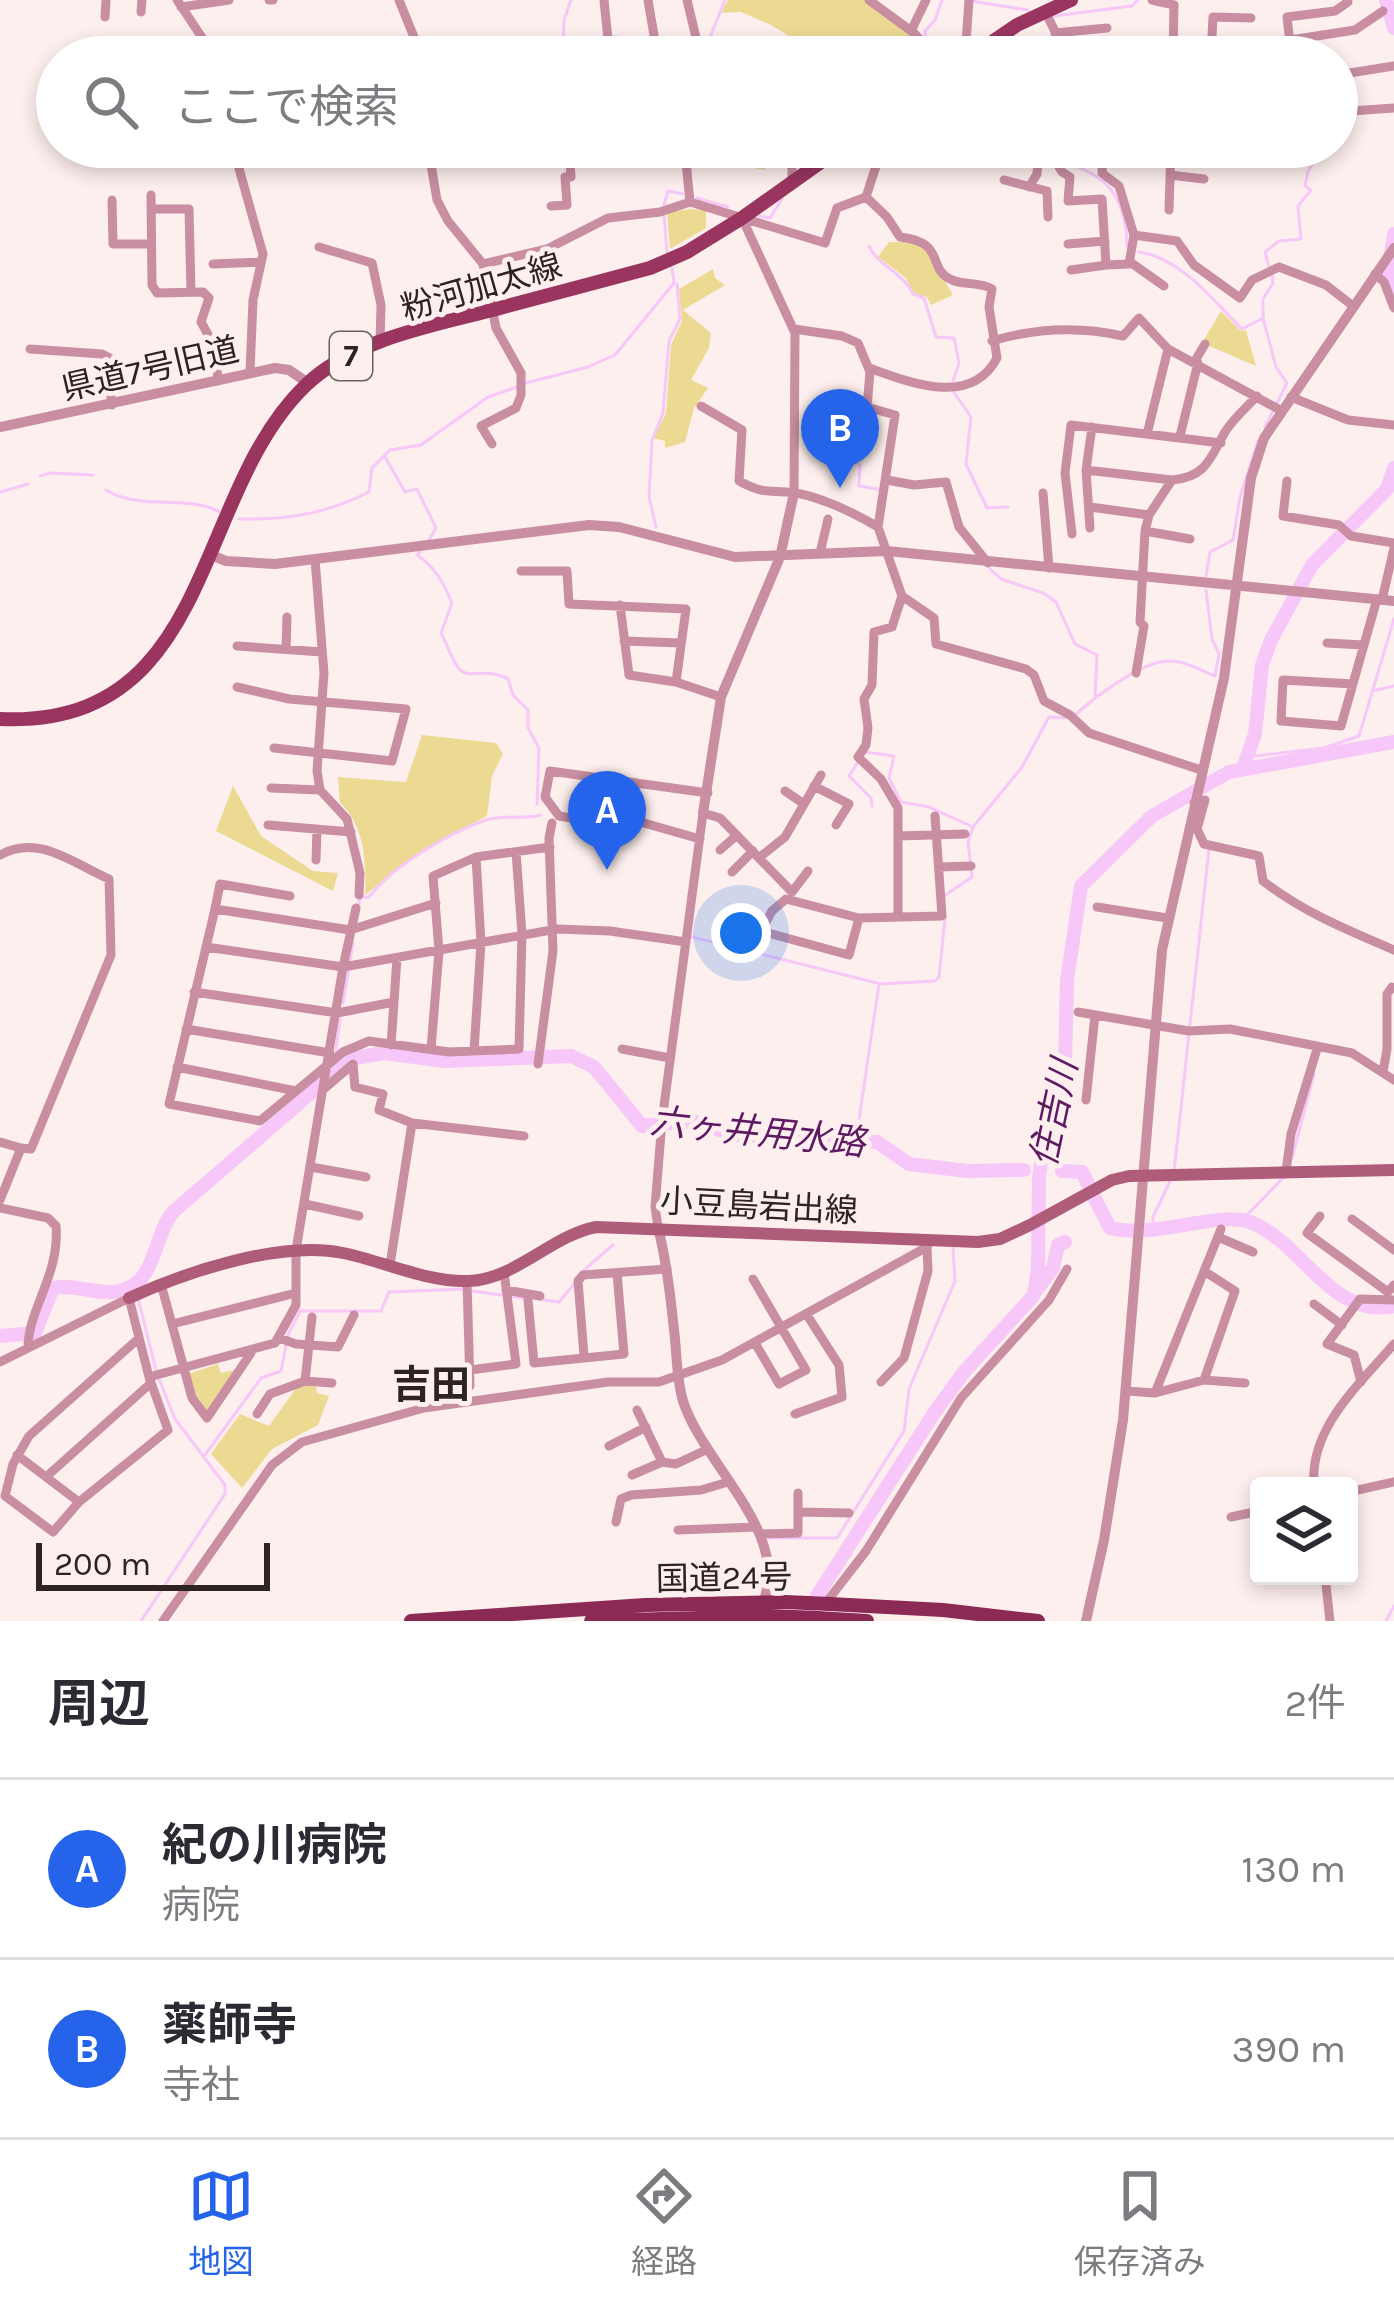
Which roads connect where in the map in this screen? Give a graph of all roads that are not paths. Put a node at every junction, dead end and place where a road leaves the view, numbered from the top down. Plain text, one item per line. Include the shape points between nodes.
1 (106, 0) edge
2 (229, 0) edge
3 (399, 0) edge
4 (604, 0) edge
5 (648, 0) edge
6 (687, 0) edge
7 (869, 0) edge
8 (926, 0) edge
9 (1071, 0) edge
10 (1152, 0) edge
11 (969, 1) edge
12 (1348, 2) edge
13 (179, 3) edge
14 (1045, 11) junction
15 (1383, 11) dead end
16 (105, 17) dead end
17 (1251, 18) dead end
18 (1107, 28) dead end
19 (911, 31) junction
20 (1007, 32) junction
21 (201, 36) edge
22 (414, 36) edge
23 (608, 36) edge
24 (654, 36) edge
25 (696, 36) edge
26 (916, 36) edge
27 (968, 36) edge
28 (1001, 36) edge
29 (1010, 36) edge
30 (1057, 36) edge
31 (1068, 36) edge
32 (1173, 36) edge
33 (1212, 36) edge
34 (1288, 36) edge
35 (1325, 36) edge
36 (1394, 66) edge
37 (1358, 72) edge
38 (1394, 107) edge
39 (1358, 110) edge
40 (235, 168) edge
41 (432, 168) edge
42 (570, 168) edge
43 (687, 168) edge
44 (792, 168) edge
45 (812, 168) edge
46 (875, 168) edge
47 (1038, 168) edge
48 (1059, 168) edge
49 (1102, 168) edge
50 (1170, 168) edge
51 (1170, 175) junction
52 (1204, 179) dead end
53 (1004, 180) dead end
54 (792, 182) junction
55 (1029, 187) junction
56 (151, 195) dead end
57 (866, 196) junction
58 (112, 200) dead end
59 (690, 202) junction
60 (551, 206) dead end
61 (151, 209) junction
62 (1169, 210) dead end
63 (742, 218) junction
64 (1048, 218) dead end
65 (1134, 236) junction
66 (1105, 241) junction
67 (151, 244) junction
68 (1068, 244) dead end
69 (319, 247) dead end
70 (1394, 248) edge
71 (260, 262) junction
72 (1130, 262) junction
73 (213, 264) dead end
74 (483, 265) junction
75 (1106, 265) junction
76 (1071, 270) dead end
77 (1375, 274) junction
78 (486, 277) junction
79 (1165, 286) dead end
80 (191, 292) junction
81 (1353, 306) junction
82 (1394, 308) edge
83 (493, 310) junction
84 (453, 321) junction
85 (794, 329) junction
86 (992, 341) junction
87 (380, 344) junction
88 (1205, 344) dead end
89 (30, 349) dead end
90 (1168, 350) junction
91 (1196, 362) junction
92 (869, 368) junction
93 (250, 372) junction
94 (218, 381) junction
95 (308, 383) junction
96 (1257, 396) junction
97 (1291, 398) junction
98 (112, 405) junction
99 (701, 406) dead end
100 (1282, 411) junction
101 (1394, 425) edge
102 (0, 427) edge
103 (1092, 427) junction
104 (1147, 434) junction
105 (1180, 436) junction
106 (1221, 442) junction
107 (492, 444) dead end
108 (1086, 470) junction
109 (887, 480) junction
110 (1172, 480) junction
111 (1287, 481) dead end
112 (794, 493) junction
113 (1042, 493) dead end
114 (1090, 507) junction
115 (1149, 515) junction
116 (828, 519) dead end
117 (878, 526) junction
118 (1090, 528) dead end
119 (1145, 531) junction
120 (1072, 534) dead end
121 (1190, 538) dead end
122 (1394, 546) edge
123 (887, 551) junction
124 (820, 553) junction
125 (211, 555) junction
126 (780, 557) junction
127 (316, 559) junction
128 (988, 563) junction
129 (1049, 568) junction
130 (520, 571) dead end
131 (1142, 577) junction
132 (1236, 586) junction
133 (902, 596) junction
134 (1384, 600) edge
135 (620, 605) junction
136 (287, 617) dead end
137 (624, 640) junction
138 (681, 643) junction
139 (1327, 643) dead end
140 (1364, 645) junction
141 (237, 646) dead end
142 (286, 650) junction
143 (322, 652) junction
144 (1136, 673) dead end
145 (676, 682) junction
146 (1353, 684) junction
147 (237, 687) dead end
148 (721, 697) junction
149 (322, 701) junction
150 (0, 719) edge
151 (274, 748) dead end
152 (318, 751) junction
153 (1202, 770) junction
154 (821, 775) dead end
155 (814, 786) junction
156 (271, 788) dead end
157 (320, 790) junction
158 (785, 790) dead end
159 (708, 794) junction
160 (1194, 801) junction
161 (804, 804) junction
162 (703, 814) junction
163 (935, 816) dead end
164 (552, 823) dead end
165 (268, 825) dead end
166 (836, 825) dead end
167 (317, 829) junction
168 (351, 832) junction
169 (965, 834) dead end
170 (737, 835) junction
171 (937, 835) junction
172 (898, 836) junction
173 (700, 839) junction
174 (550, 847) junction
175 (720, 850) dead end
176 (516, 852) junction
177 (757, 854) junction
178 (0, 855) edge
179 (476, 857) junction
180 (316, 860) dead end
181 (970, 866) dead end
182 (939, 867) junction
183 (808, 871) dead end
184 (732, 872) dead end
185 (359, 895) dead end
186 (290, 896) dead end
187 (436, 903) junction
188 (1097, 907) dead end
189 (356, 908) dead end
190 (215, 909) junction
191 (898, 917) junction
192 (859, 918) junction
193 (1167, 918) junction
194 (350, 930) junction
195 (552, 930) junction
196 (761, 931) junction
197 (522, 934) junction
198 (686, 942) junction
199 (481, 943) junction
200 (206, 947) junction
201 (1394, 950) edge
202 (439, 951) junction
203 (748, 956) dead end
204 (398, 958) junction
205 (343, 967) junction
206 (1393, 984) edge
207 (194, 992) junction
208 (394, 1002) junction
209 (1078, 1012) dead end
210 (337, 1013) junction
211 (1095, 1015) junction
212 (1155, 1025) junction
213 (186, 1029) junction
214 (391, 1045) junction
215 (431, 1049) junction
216 (622, 1049) dead end
217 (1317, 1049) junction
218 (475, 1052) junction
219 (331, 1053) junction
220 (538, 1057) dead end
221 (670, 1058) junction
222 (328, 1066) junction
223 (177, 1067) junction
224 (1382, 1072) junction
225 (1394, 1080) edge
226 (325, 1088) junction
227 (297, 1091) junction
228 (1087, 1100) dead end
229 (412, 1123) junction
230 (524, 1136) dead end
231 (0, 1142) edge
232 (21, 1148) junction
233 (310, 1167) junction
234 (1394, 1170) edge
235 (1286, 1171) junction
236 (1143, 1174) junction
237 (366, 1177) dead end
238 (0, 1204) edge
239 (304, 1204) junction
240 (358, 1216) dead end
241 (1320, 1216) dead end
242 (1352, 1219) dead end
243 (658, 1227) junction
244 (929, 1244) junction
245 (296, 1250) junction
246 (1394, 1250) edge
247 (1253, 1252) dead end
248 (390, 1265) junction
249 (668, 1269) junction
250 (1067, 1269) dead end
251 (504, 1271) junction
252 (1204, 1271) junction
253 (617, 1273) junction
254 (753, 1280) dead end
255 (161, 1284) junction
256 (1394, 1285) edge
257 (468, 1288) junction
258 (296, 1293) junction
259 (507, 1294) junction
260 (129, 1298) junction
261 (1394, 1300) edge
262 (1314, 1304) dead end
263 (354, 1315) dead end
264 (807, 1315) junction
265 (312, 1317) dead end
266 (172, 1324) junction
267 (1342, 1324) junction
268 (780, 1329) junction
269 (138, 1339) junction
270 (28, 1340) junction
271 (284, 1340) junction
272 (755, 1343) junction
273 (1394, 1344) edge
274 (309, 1345) junction
275 (252, 1351) junction
276 (584, 1356) junction
277 (0, 1362) edge
278 (184, 1370) junction
279 (470, 1370) junction
280 (679, 1376) junction
281 (154, 1378) junction
282 (1204, 1379) junction
283 (304, 1381) junction
284 (881, 1382) dead end
285 (1245, 1382) dead end
286 (1361, 1382) junction
287 (332, 1383) dead end
288 (470, 1386) dead end
289 (1126, 1391) junction
290 (1155, 1393) junction
291 (637, 1410) dead end
292 (257, 1414) dead end
293 (795, 1414) dead end
294 (646, 1427) junction
295 (609, 1445) dead end
296 (708, 1449) junction
297 (17, 1455) junction
298 (662, 1462) junction
299 (632, 1474) dead end
300 (1315, 1477) edge
301 (46, 1478) junction
302 (728, 1481) junction
303 (1394, 1482) edge
304 (1358, 1490) edge
305 (798, 1493) dead end
306 (79, 1502) junction
307 (798, 1512) junction
308 (849, 1513) dead end
309 (1250, 1513) edge
310 (1231, 1517) dead end
311 (616, 1522) dead end
312 (678, 1530) dead end
313 (758, 1531) junction
314 (1326, 1585) edge
315 (761, 1614) edge
316 (815, 1620) edge
317 (163, 1621) edge
318 (411, 1621) edge
319 (591, 1621) edge
320 (867, 1621) edge
321 (1038, 1621) edge
322 (1086, 1621) edge
323 (1330, 1621) edge

1 - 16 street
2 - 13 street
3 - 22 street
4 - 23 street
5 - 24 street
6 - 25 street
7 - 19 street
8 - 19 street
9 - 14 main road
10 - 32 street via 1174,5
11 - 27 street
12 - 34 street via 1287,17
13 - 21 street
14 - 20 main road
14 - 30 street
15 - 35 street via 1355,30
17 - 33 street via 1213,16
18 - 31 street
19 - 26 street
20 - 28 main road
20 - 29 street
36 - 37 street
38 - 39 street
40 - 71 street
41 - 74 street via 448,221
42 - 60 street via 567,205
43 - 59 street
44 - 54 street
45 - 54 main road, 粉河加太線 / 7
46 - 57 street
47 - 55 street
48 - 66 street via 1070,177 1068,200 1102,200
49 - 65 street via 1120,186
50 - 51 street
51 - 52 street
51 - 62 street
53 - 55 street
54 - 63 main road, 粉河加太線 / 7
55 - 64 street via 1047,191
56 - 61 street
57 - 63 street via 838,208 825,243
57 - 86 street via 900,237 929,246 952,280 992,289
58 - 67 street via 113,244
59 - 63 street
59 - 74 street via 608,218 548,249
61 - 67 street
61 - 80 street via 189,209
63 - 83 main road, 粉河加太線 / 7 via 650,268
63 - 85 street
65 - 72 street
65 - 81 street via 1178,241 1194,265 1240,298 1252,280 1279,267
66 - 68 street
66 - 75 street
67 - 80 street via 157,293
69 - 87 street via 372,263
70 - 77 street
71 - 73 street
71 - 93 street
72 - 75 street
72 - 79 street
74 - 78 street
75 - 76 street
77 - 81 street
77 - 82 street
78 - 83 street
78 - 84 street
80 - 94 street via 208,298 201,322 215,347
81 - 97 street
83 - 84 main road, 粉河加太線 / 7
83 - 107 street via 521,385 516,408 482,426
84 - 87 main road, 粉河加太線 / 7
85 - 92 street via 858,343
85 - 112 street
86 - 90 street via 1026,331 1123,336 1139,318
86 - 92 street via 991,369 945,390
87 - 95 main road, 粉河加太線 / 7
88 - 91 street
89 - 98 street via 115,361
90 - 91 street
90 - 104 street
91 - 96 street
91 - 105 street
92 - 109 street via 866,407 895,416
93 - 94 street, 県道7号旧道
93 - 95 street, 県道7号旧道 via 289,370
94 - 98 street, 県道7号旧道
95 - 125 main road, 粉河加太線 / 7 via 265,439
96 - 100 street
96 - 106 street
97 - 100 street
97 - 101 street via 1348,420
98 - 102 street, 県道7号旧道
99 - 112 street via 742,430 739,481 764,493
100 - 132 street via 1251,478
103 - 104 street
103 - 108 street
103 - 120 street via 1071,425 1065,472
104 - 105 street
105 - 106 street
106 - 110 street via 1205,470
108 - 110 street
108 - 114 street
109 - 117 street
109 - 128 street via 946,482 959,526
110 - 115 street
111 - 122 street via 1283,516
112 - 117 street
112 - 126 street
113 - 129 street
114 - 115 street
114 - 118 street
115 - 119 street
116 - 124 street
117 - 123 street
119 - 121 street
119 - 131 street
122 - 134 street
123 - 124 street
123 - 128 street
123 - 133 street
124 - 126 street
125 - 127 street via 250,563
125 - 150 main road, 粉河加太線 / 7 via 168,641 121,686 70,712
126 - 127 street via 735,557 590,525
126 - 148 street
127 - 143 street
128 - 129 street
129 - 131 street
130 - 135 street via 568,571 569,604
131 - 132 street
131 - 144 street
132 - 134 street
132 - 153 street
133 - 153 street via 934,618 936,644 1026,669 1044,701 1099,738
133 - 172 street via 892,627 874,632 866,745 858,758 898,808
134 - 140 street
135 - 137 street
135 - 138 street via 686,610
136 - 142 street
137 - 138 street
137 - 145 street via 628,675
138 - 145 street
139 - 140 street
140 - 146 street
141 - 142 street
142 - 143 street
143 - 149 street
145 - 148 street
146 - 146 street via 1341,726 1281,722 1283,680
147 - 149 street
148 - 159 street
149 - 152 street
149 - 152 street via 406,709 392,761
151 - 152 street
152 - 157 street
153 - 160 street
154 - 155 street
155 - 161 street
155 - 166 street via 849,804
156 - 157 street
157 - 168 street
158 - 161 street
159 - 162 street
159 - 173 street via 550,771 545,797 559,817 628,828 630,820
160 - 193 street
160 - 201 street via 1205,800 1197,829 1204,844 1259,856 1262,880 1277,892
161 - 177 street via 784,837
162 - 170 street
162 - 173 street
163 - 171 street
164 - 174 street
165 - 167 street
167 - 168 street
167 - 180 street
168 - 185 street
169 - 171 street
170 - 175 street
170 - 177 street
171 - 172 street
171 - 182 street
172 - 191 street
173 - 198 street
174 - 176 street
174 - 195 street
176 - 179 street
176 - 197 street
177 - 183 street via 792,892
177 - 184 street
178 - 232 street via 48,850 109,879 110,887 111,955 31,1149
179 - 187 street via 434,876
179 - 199 street
181 - 182 street
182 - 191 street via 942,916
186 - 190 street via 220,884
187 - 194 street
187 - 202 street
188 - 193 street
189 - 194 street
190 - 194 street
190 - 200 street
191 - 192 street
192 - 196 street via 786,899
192 - 196 street via 849,955
193 - 212 street
194 - 205 street
195 - 197 street
195 - 198 street
195 - 220 street
196 - 203 street
197 - 199 street
197 - 218 street via 519,1049
198 - 221 street
199 - 202 street
199 - 218 street
200 - 205 street
200 - 207 street
202 - 204 street
202 - 215 street
204 - 205 street
204 - 208 street
205 - 210 street
206 - 224 street
207 - 210 street
207 - 213 street
208 - 210 street
208 - 214 street
209 - 211 street
210 - 219 street
211 - 212 street
211 - 228 street
212 - 217 street via 1230,1029
212 - 236 street
213 - 219 street
213 - 223 street
214 - 215 street
214 - 222 street via 359,1044
215 - 218 street
216 - 221 street
217 - 224 street via 1352,1053
217 - 235 street
219 - 222 street
221 - 243 street
222 - 226 street
222 - 227 street
223 - 227 street
223 - 227 street via 169,1104 253,1121
224 - 225 street
226 - 229 street via 353,1064 356,1087 383,1094 379,1110
226 - 233 street
229 - 230 street
229 - 248 street
231 - 232 street
232 - 238 street
233 - 237 street
233 - 239 street
234 - 235 main road, 小豆島岩出線
235 - 236 main road, 小豆島岩出線
236 - 244 main road, 小豆島岩出線 via 1112,1180 1000,1239
236 - 289 street
238 - 270 street via 56,1226 53,1267
239 - 240 street
239 - 245 street
241 - 256 street via 1307,1233 1388,1292
242 - 246 street
243 - 244 main road, 小豆島岩出線
243 - 249 street
243 - 251 main road, 小豆島岩出線 via 580,1230
244 - 264 street
244 - 284 street via 904,1358
245 - 248 main road, 小豆島岩出線
245 - 255 main road, 小豆島岩出線
245 - 258 street
247 - 252 street via 1220,1233
248 - 257 main road, 小豆島岩出線
249 - 253 street
249 - 280 street
250 - 316 street via 961,1398
251 - 257 main road, 小豆島岩出線
251 - 259 street
252 - 282 street via 1235,1291
252 - 290 street
253 - 276 street via 578,1281
253 - 276 street via 624,1354
254 - 268 street
255 - 260 main road, 小豆島岩出線
255 - 266 street
257 - 279 street
258 - 266 street
258 - 271 street
259 - 276 street via 534,1298 534,1363
259 - 279 street via 516,1364
260 - 269 street
260 - 270 street
261 - 267 street via 1360,1299
262 - 267 street
263 - 274 street via 338,1347
264 - 268 street
264 - 293 street via 839,1365 842,1397
265 - 274 street
266 - 278 street
267 - 286 street via 1328,1344 1354,1355
268 - 272 street
268 - 272 street via 806,1370 779,1384
269 - 281 street
269 - 297 street
270 - 277 street
271 - 274 street
271 - 275 street
272 - 280 street
273 - 286 street
274 - 283 street
275 - 278 street
275 - 278 street via 207,1418
278 - 281 street
279 - 288 street
280 - 296 street
280 - 317 street via 424,1408 302,1442 272,1465
281 - 301 street
281 - 306 street via 168,1430
282 - 285 street
282 - 290 street
283 - 287 street
283 - 292 street via 270,1394
286 - 300 street via 1322,1436
289 - 290 street
289 - 322 street
291 - 294 street
294 - 295 street
294 - 298 street
296 - 298 street via 676,1465
296 - 302 street
297 - 301 street
297 - 306 street via 5,1496 13,1504 53,1532
298 - 299 street
301 - 306 street
302 - 311 street via 631,1495 621,1499
302 - 313 street
303 - 304 street
305 - 307 street
307 - 308 street
307 - 313 street via 798,1533
309 - 310 street
312 - 313 street
313 - 315 street via 771,1569
314 - 323 street
315 - 316 highway, 国道24号, bridge
315 - 318 highway, 国道24号 via 645,1605
315 - 319 highway, 国道24号
315 - 321 highway, 国道24号, bridge via 785,1603 830,1604
316 - 320 highway, 国道24号

